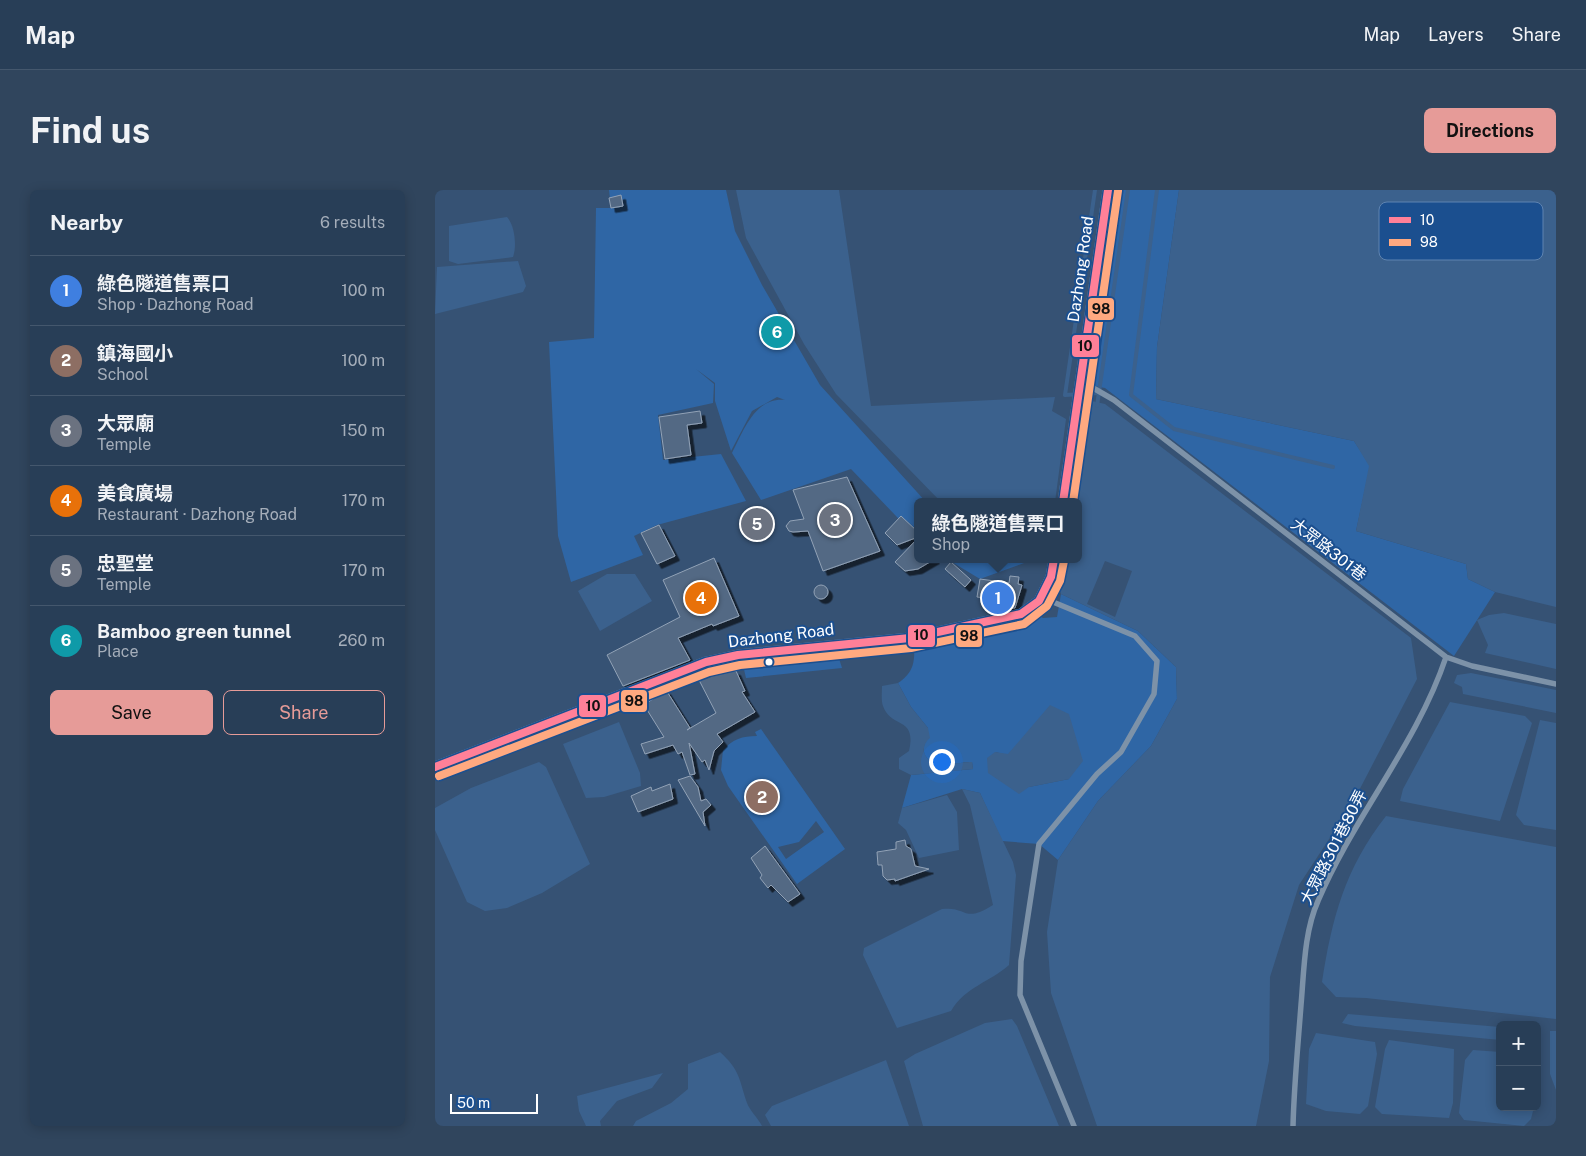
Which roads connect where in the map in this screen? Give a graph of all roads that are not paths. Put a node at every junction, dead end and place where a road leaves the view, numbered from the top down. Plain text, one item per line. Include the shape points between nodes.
1 (1108, 190) edge
2 (1081, 381) junction
3 (1064, 498) edge
4 (1053, 563) edge
5 (1041, 597) junction
6 (1446, 657) junction
7 (1556, 684) edge
8 (435, 767) edge
9 (1074, 1126) edge
10 (1293, 1126) edge

1 - 2 street, Dazhong Road
2 - 3 street, Dazhong Road
2 - 6 lane, 大眾路301巷 via 1104,395
4 - 5 street, Dazhong Road via 1051,577
5 - 8 street, Dazhong Road via 1021,614 955,630 910,638 738,655 706,662
5 - 9 lane via 1135,636 1157,661 1154,694 1121,752 1097,774 1039,844 1021,961 1020,995
6 - 7 lane, 大眾路301巷 via 1472,666
6 - 10 lane, 大眾路301巷80弄 via 1435,691 1346,845 1317,902 1303,982

